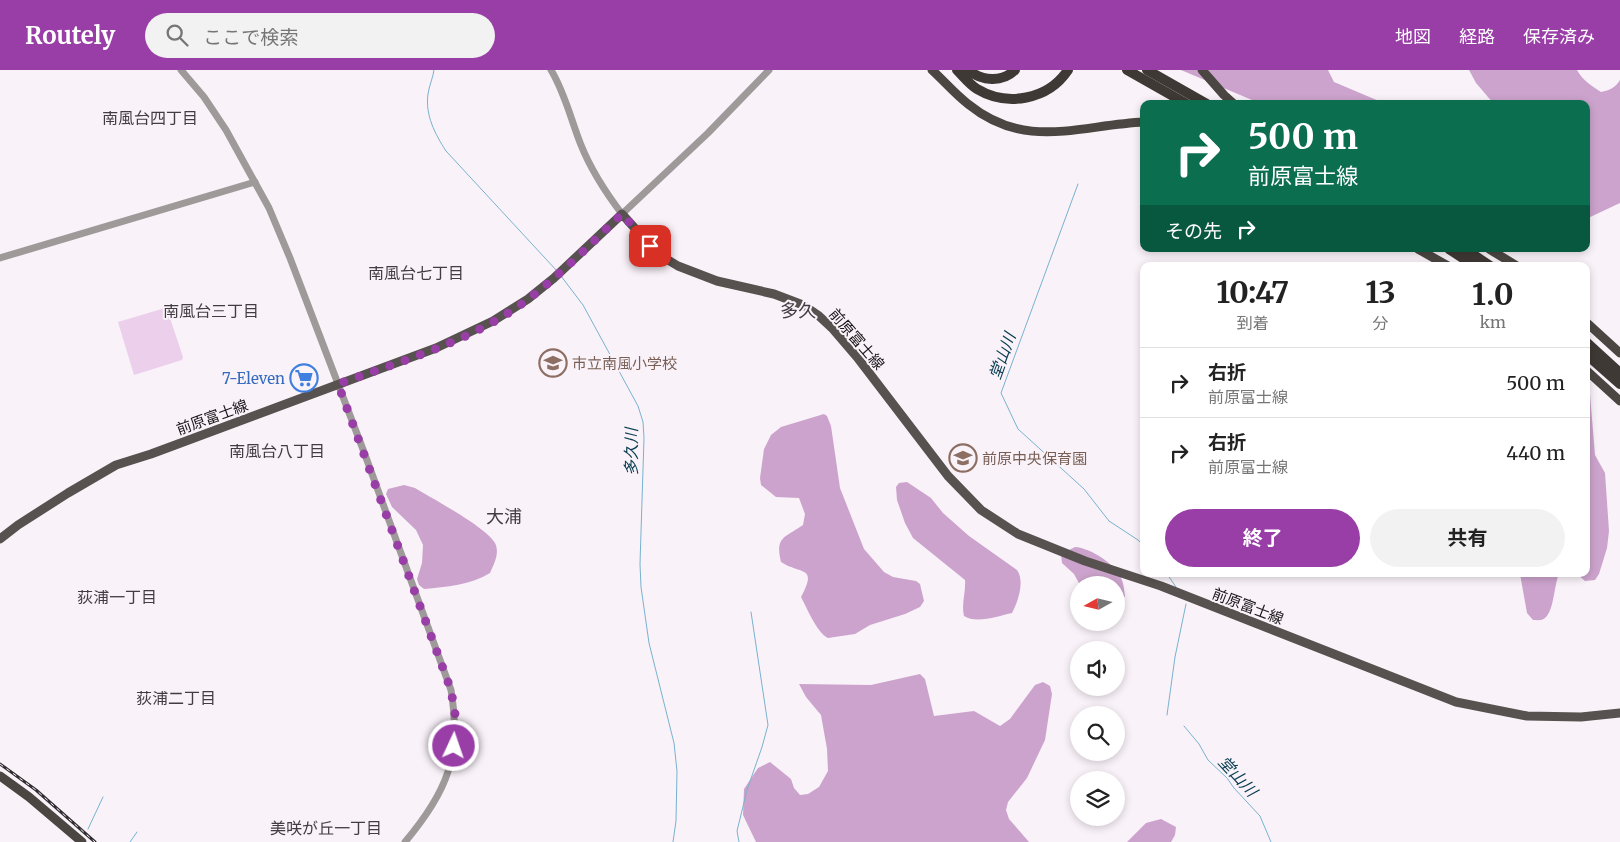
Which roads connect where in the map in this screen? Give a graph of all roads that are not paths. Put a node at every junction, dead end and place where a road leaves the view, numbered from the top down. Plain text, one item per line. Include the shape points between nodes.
1 (181, 70) edge
2 (551, 70) edge
3 (769, 70) edge
4 (932, 70) edge
5 (957, 70) edge
6 (968, 70) edge
7 (1015, 70) edge
8 (1068, 70) edge
9 (1127, 70) edge
10 (1147, 70) edge
11 (1202, 70) edge
12 (1180, 100) edge
13 (1200, 100) edge
14 (1229, 100) edge
15 (1140, 122) edge
16 (255, 182) junction
17 (622, 214) junction
18 (1423, 252) edge
19 (1454, 252) edge
20 (1469, 252) edge
21 (1494, 252) edge
22 (0, 258) edge
23 (1441, 262) edge
24 (1469, 262) edge
25 (1484, 262) edge
26 (1510, 262) edge
27 (1590, 326) edge
28 (1620, 353) edge
29 (1592, 355) edge
30 (1620, 373) edge
31 (1590, 374) edge
32 (338, 384) junction
33 (1620, 384) edge
34 (1620, 401) edge
35 (0, 539) edge
36 (1620, 713) edge
37 (0, 776) edge
38 (82, 842) edge
39 (405, 842) edge

1 - 16 street via 226,130
2 - 17 street via 599,183
3 - 17 street
4 - 15 highway via 968,104 1011,128 1052,133
5 - 8 highway via 976,88 999,98 1014,99 1045,90
6 - 7 highway via 986,78 1001,79
9 - 12 highway
10 - 13 highway
11 - 14 highway
16 - 22 street
16 - 32 street via 290,258
17 - 32 main road, 前原富士線 via 554,278 493,321 436,348
17 - 36 main road, 前原富士線 via 658,254 678,266 718,281 774,294 803,305 819,316 857,357 964,494 981,510 1018,534 1161,586 1456,702 1527,716 1581,718
18 - 23 highway
19 - 24 highway
20 - 25 highway
21 - 26 highway
27 - 28 highway
29 - 30 highway
29 - 33 highway
31 - 34 highway
32 - 35 main road, 前原富士線 via 116,465 68,492
32 - 39 street via 444,669 455,714 453,756 442,788
37 - 38 highway

